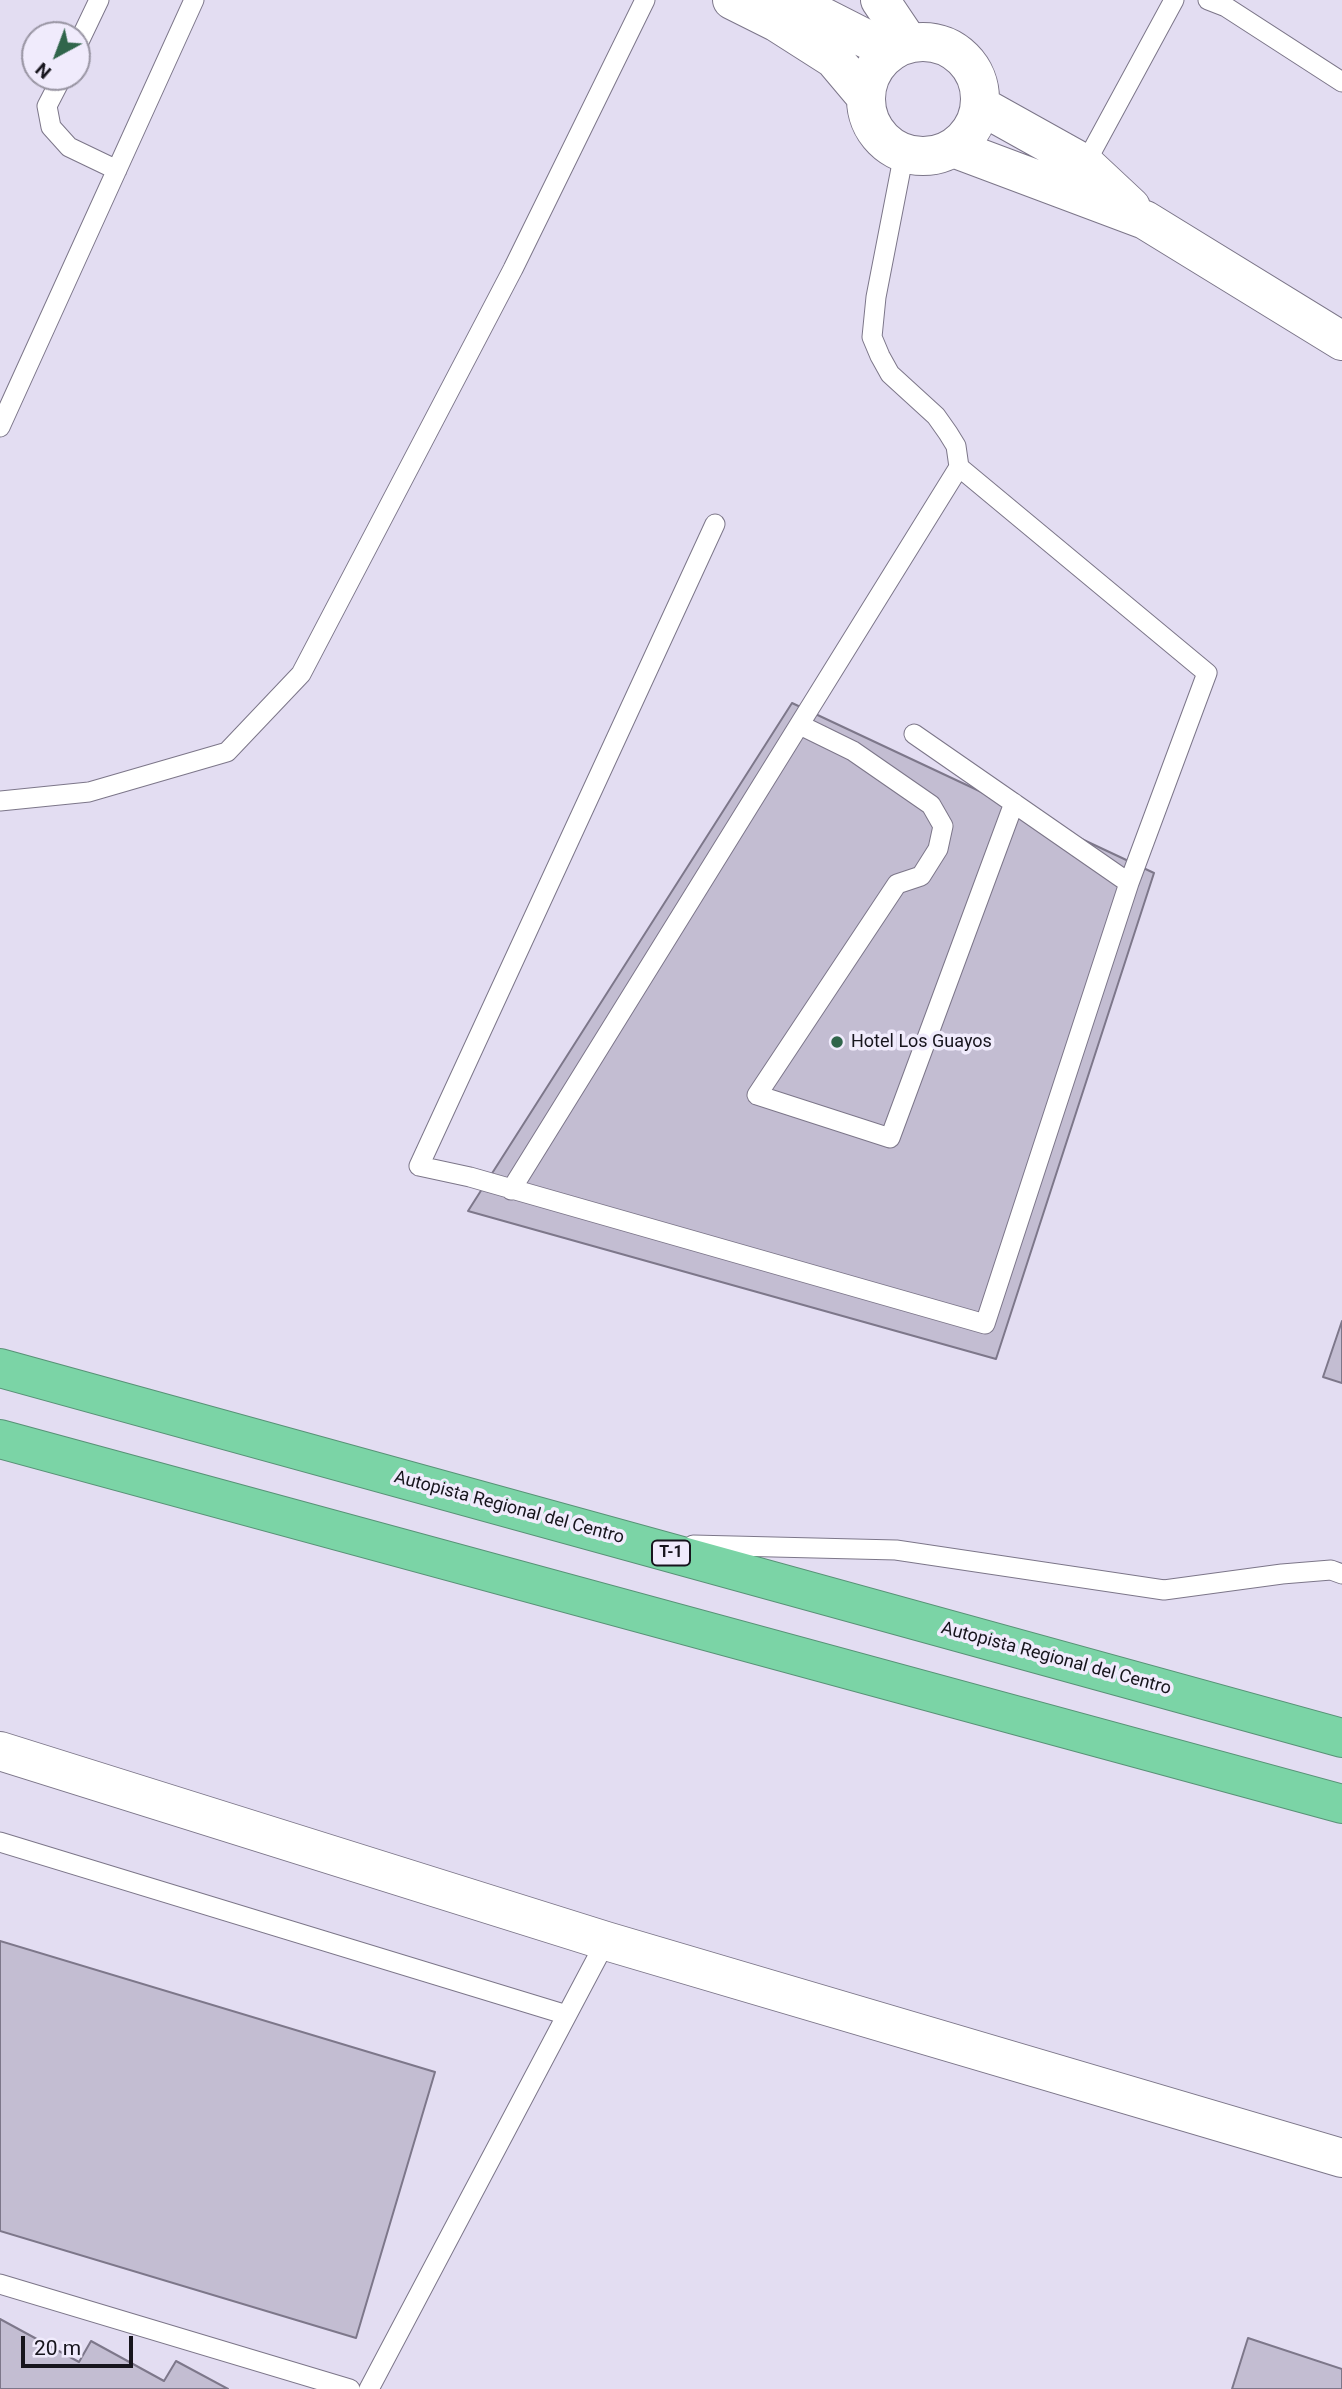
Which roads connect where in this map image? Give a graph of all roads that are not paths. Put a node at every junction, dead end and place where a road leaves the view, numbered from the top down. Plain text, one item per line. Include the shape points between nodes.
1 (100, 0) edge
2 (194, 0) edge
3 (645, 0) edge
4 (732, 0) edge
5 (790, 0) edge
6 (880, 0) edge
7 (1174, 0) edge
8 (1208, 0) edge
9 (90, 21) edge
10 (899, 47) junction
11 (1342, 82) edge
12 (55, 91) edge
13 (866, 97) junction
14 (981, 106) junction
15 (953, 148) junction
16 (904, 153) junction
17 (1084, 164) junction
18 (117, 170) junction
19 (1145, 220) junction
20 (1342, 341) edge
21 (0, 427) edge
22 (959, 467) junction
23 (715, 524) dead end
24 (800, 725) junction
25 (914, 734) dead end
26 (0, 801) edge
27 (1014, 803) junction
28 (1129, 883) junction
29 (511, 1189) junction
30 (0, 1368) edge
31 (0, 1439) edge
32 (639, 1544) junction
33 (1342, 1574) edge
34 (1342, 1738) edge
35 (0, 1751) edge
36 (1342, 1804) edge
37 (0, 1842) edge
38 (606, 1941) junction
39 (567, 2015) junction
40 (1342, 2158) edge
41 (0, 2284) edge
42 (350, 2389) edge
43 (369, 2389) edge

1 - 9 lane
2 - 18 lane
3 - 26 lane via 513,269 301,674 227,752 89,792
4 - 13 street via 834,59
5 - 10 street
6 - 10 street
7 - 17 lane
8 - 11 lane
10 - 13 street via 873,72
10 - 14 street via 927,42 961,56 980,87
12 - 18 lane via 47,106 51,127 69,147
13 - 16 street via 876,131 888,145
14 - 15 street via 966,137
14 - 17 street
15 - 16 street via 938,155
15 - 19 street
16 - 22 lane via 872,337 890,374 948,433 956,446
17 - 19 street
18 - 21 lane
19 - 20 street
22 - 24 lane
22 - 28 lane via 1207,673
23 - 29 lane via 419,1166
24 - 27 lane via 853,751 931,805 943,826 938,849 921,876 897,884 757,1095 890,1138
24 - 29 lane
25 - 27 lane
27 - 28 lane
28 - 29 lane via 985,1324
30 - 32 highway, Autopista Regional del Centro / T-1
31 - 36 highway
32 - 33 lane via 895,1550 1164,1590 1282,1574 1331,1570
32 - 34 highway, Autopista Regional del Centro / T-1
35 - 38 street
37 - 39 lane
38 - 39 lane
38 - 40 street
39 - 43 lane
41 - 42 lane

